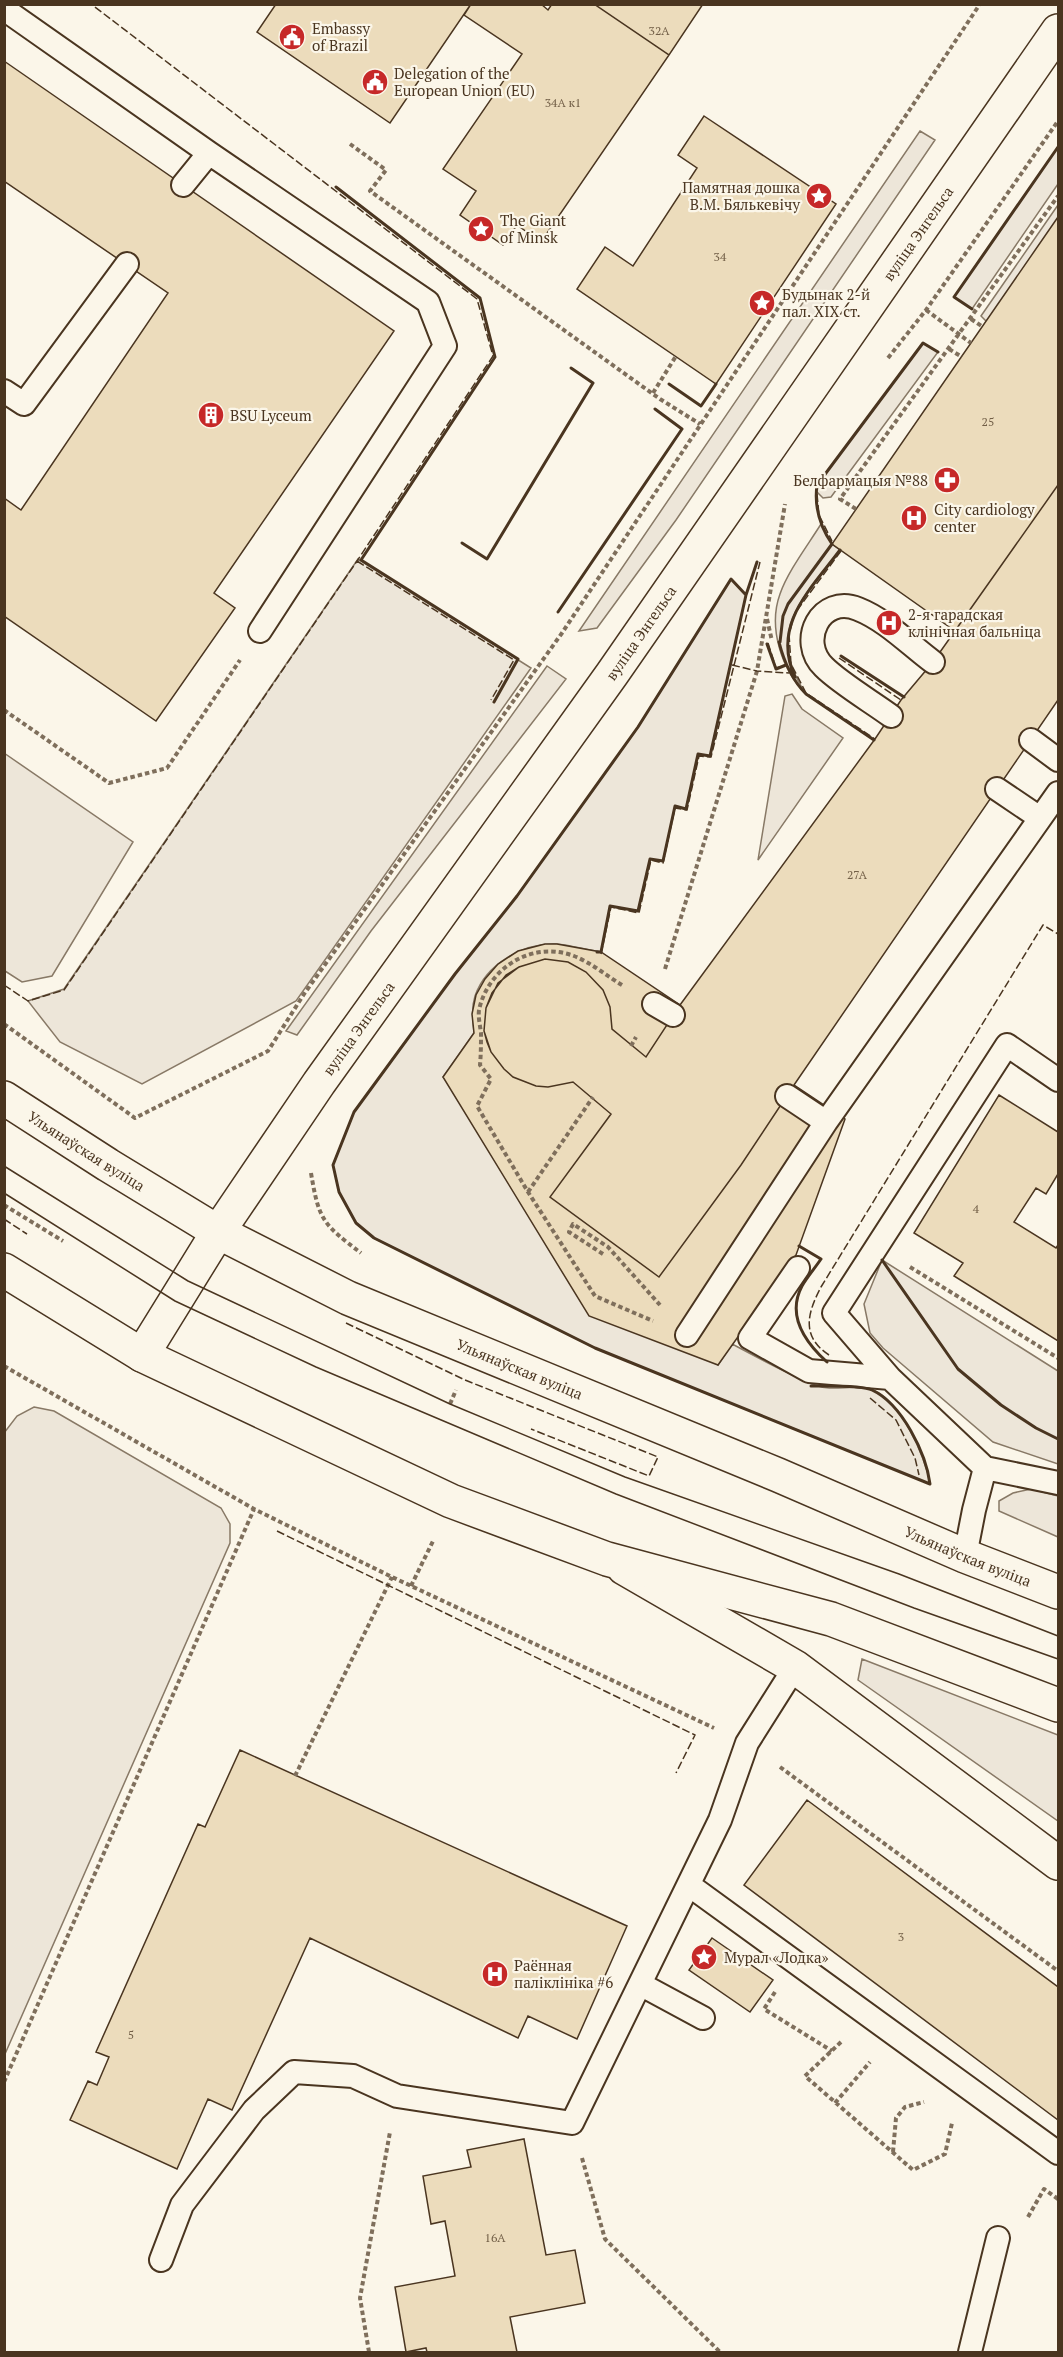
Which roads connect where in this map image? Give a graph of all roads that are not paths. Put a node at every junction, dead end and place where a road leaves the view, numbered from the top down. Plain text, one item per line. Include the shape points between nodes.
1 (4, 9) edge
2 (1059, 31) edge
3 (209, 153) junction
4 (183, 185) dead end
5 (127, 264) dead end
6 (4, 391) edge
7 (260, 631) road end
8 (933, 662) dead end
9 (891, 716) dead end
10 (1031, 740) dead end
11 (1059, 760) edge
12 (997, 789) dead end
13 (1059, 793) edge
14 (1040, 819) junction
15 (1059, 1080) edge
16 (787, 1096) dead end
17 (4, 1098) edge
18 (826, 1122) junction
19 (218, 1232) junction
20 (798, 1268) dead end
21 (4, 1269) edge
22 (687, 1335) road end
23 (142, 1354) junction
24 (890, 1378) junction
25 (985, 1468) junction
26 (1059, 1483) edge
27 (965, 1556) junction
28 (607, 1559) junction
29 (1059, 1592) edge
30 (795, 1666) junction
31 (1059, 1705) edge
32 (1059, 1863) edge
33 (689, 1885) junction
34 (640, 1984) junction
35 (703, 2018) dead end
36 (1059, 2153) edge
37 (998, 2238) dead end
38 (161, 2259) dead end
39 (970, 2352) edge

1 - 3 lane
2 - 19 main road, вуліца Энгельса
3 - 4 lane
3 - 7 lane via 428,302 445,346
5 - 6 lane via 24,404
8 - 9 lane via 856,608 836,607 818,618 811,639 814,654 824,667
10 - 11 lane
12 - 14 lane
13 - 14 lane
14 - 18 lane
15 - 24 lane via 1007,1046 834,1313
16 - 18 lane
17 - 19 main road, Ульянаўская вуліца
18 - 22 lane
19 - 23 main road, вуліца Энгельса
19 - 27 main road, Ульянаўская вуліца via 348,1298
20 - 24 lane via 750,1338 809,1371
21 - 23 main road
23 - 28 main road via 451,1501
24 - 25 lane
25 - 26 lane
25 - 27 lane
27 - 29 main road, Ульянаўская вуліца
28 - 30 main road
28 - 31 main road via 831,1619
30 - 32 main road
30 - 33 lane via 747,1743 720,1820
33 - 34 lane
33 - 36 lane
34 - 35 lane
34 - 38 lane via 572,2123 397,2096 353,2076 294,2072 254,2110 182,2205
37 - 39 lane

